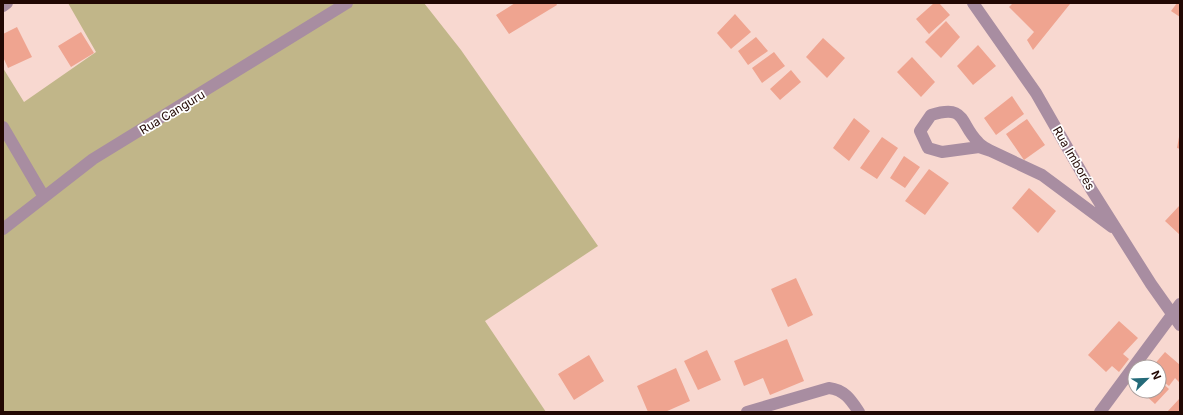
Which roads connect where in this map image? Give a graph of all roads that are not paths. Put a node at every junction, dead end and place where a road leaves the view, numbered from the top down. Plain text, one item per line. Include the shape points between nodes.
1 (7, 3) edge
2 (347, 3) edge
3 (973, 3) edge
4 (3, 6) edge
5 (3, 127) edge
6 (991, 151) junction
7 (44, 197) junction
8 (3, 229) edge
9 (1117, 231) junction
10 (1180, 304) edge
11 (1172, 315) junction
12 (1180, 325) edge
13 (747, 412) edge
14 (859, 412) edge
15 (1100, 412) edge

1 - 4 street
2 - 7 street, Rua Canguru via 93,159
3 - 9 street, Rua Imborés via 1036,93
5 - 7 street
6 - 6 street via 979,147 936,151 928,148 920,131 931,115 956,113 963,119 978,143
6 - 9 street via 1042,175
7 - 8 street, Rua Canguru
9 - 11 street, Rua Imborés
10 - 11 street
11 - 12 street, Rua Imborés
11 - 15 street
13 - 14 street via 829,388 849,397

